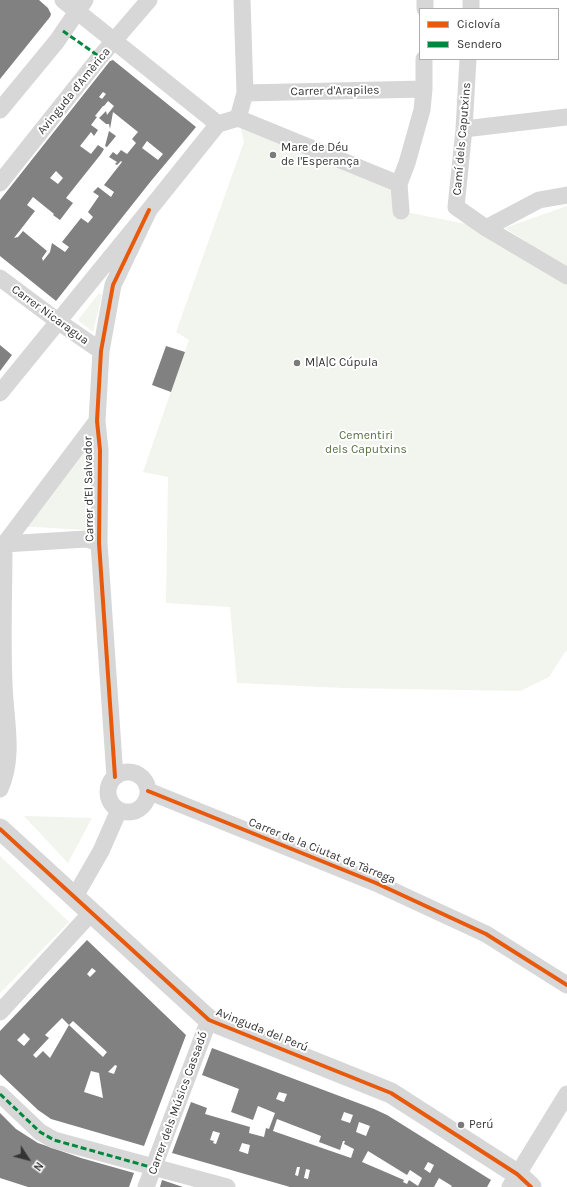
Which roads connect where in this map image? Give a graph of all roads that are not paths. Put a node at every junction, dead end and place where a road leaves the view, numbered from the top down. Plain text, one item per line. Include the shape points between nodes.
1 (63, 0) edge
2 (149, 0) edge
3 (242, 0) edge
4 (81, 6) edge
5 (114, 41) junction
6 (424, 60) edge
7 (468, 60) edge
8 (424, 89) junction
9 (246, 94) junction
10 (0, 110) edge
11 (567, 117) edge
12 (238, 118) junction
13 (218, 124) junction
14 (464, 130) junction
15 (0, 183) edge
16 (399, 184) junction
17 (567, 196) edge
18 (149, 210) junction
19 (401, 211) dead end
20 (486, 228) junction
21 (567, 276) edge
22 (0, 278) edge
23 (59, 322) junction
24 (101, 351) junction
25 (0, 393) edge
26 (97, 421) junction
27 (99, 543) junction
28 (1, 545) edge
29 (115, 777) junction
30 (0, 789) edge
31 (148, 791) junction
32 (119, 810) junction
33 (0, 830) edge
34 (74, 898) junction
35 (91, 914) junction
36 (567, 986) edge
37 (0, 1012) edge
38 (209, 1020) junction
39 (0, 1094) edge
40 (567, 1094) edge
41 (154, 1168) junction
42 (519, 1183) edge
43 (146, 1187) edge
44 (227, 1187) edge

1 - 4 street
2 - 5 street, Avinguda d'Amèrica
3 - 9 street
4 - 5 street
4 - 10 street via 57,41
5 - 13 street
5 - 15 street, Avinguda d'Amèrica
6 - 8 street
7 - 14 street, Camí dels Caputxins
8 - 9 street, Carrer d'Arapiles
8 - 16 street via 422,110
9 - 12 street
11 - 14 street
12 - 13 street
12 - 16 street
13 - 18 street
14 - 20 street, Camí dels Caputxins via 456,207
16 - 19 street
17 - 20 street via 539,200
18 - 23 street
18 - 24 street, Carrer d'El Salvador via 113,285
20 - 21 street, Camí dels Caputxins
22 - 23 street, Carrer Nicaragua
23 - 24 street, Carrer Nicaragua
23 - 25 street
24 - 26 street, Carrer d'El Salvador
26 - 27 street, Carrer d'El Salvador via 100,450
26 - 28 street
27 - 28 street via 86,539
27 - 29 street, Carrer d'El Salvador
28 - 30 street via 8,759
29 - 31 street via 121,773 135,773 141,776
29 - 32 street via 108,793 109,800
31 - 32 street via 144,804 139,809 132,812
31 - 36 street, Carrer de la Ciutat de Tàrrega via 376,883 486,934
32 - 34 street via 101,851
33 - 34 street, Avinguda del Perú
34 - 35 street, Avinguda del Perú
35 - 37 street
35 - 38 street, Avinguda del Perú
38 - 41 street, Carrer dels Músics Cassadó
38 - 42 street, Avinguda del Perú via 391,1093
39 - 41 street via 40,1132 54,1140
40 - 42 street
41 - 43 street, Carrer dels Músics Cassadó
41 - 44 street

